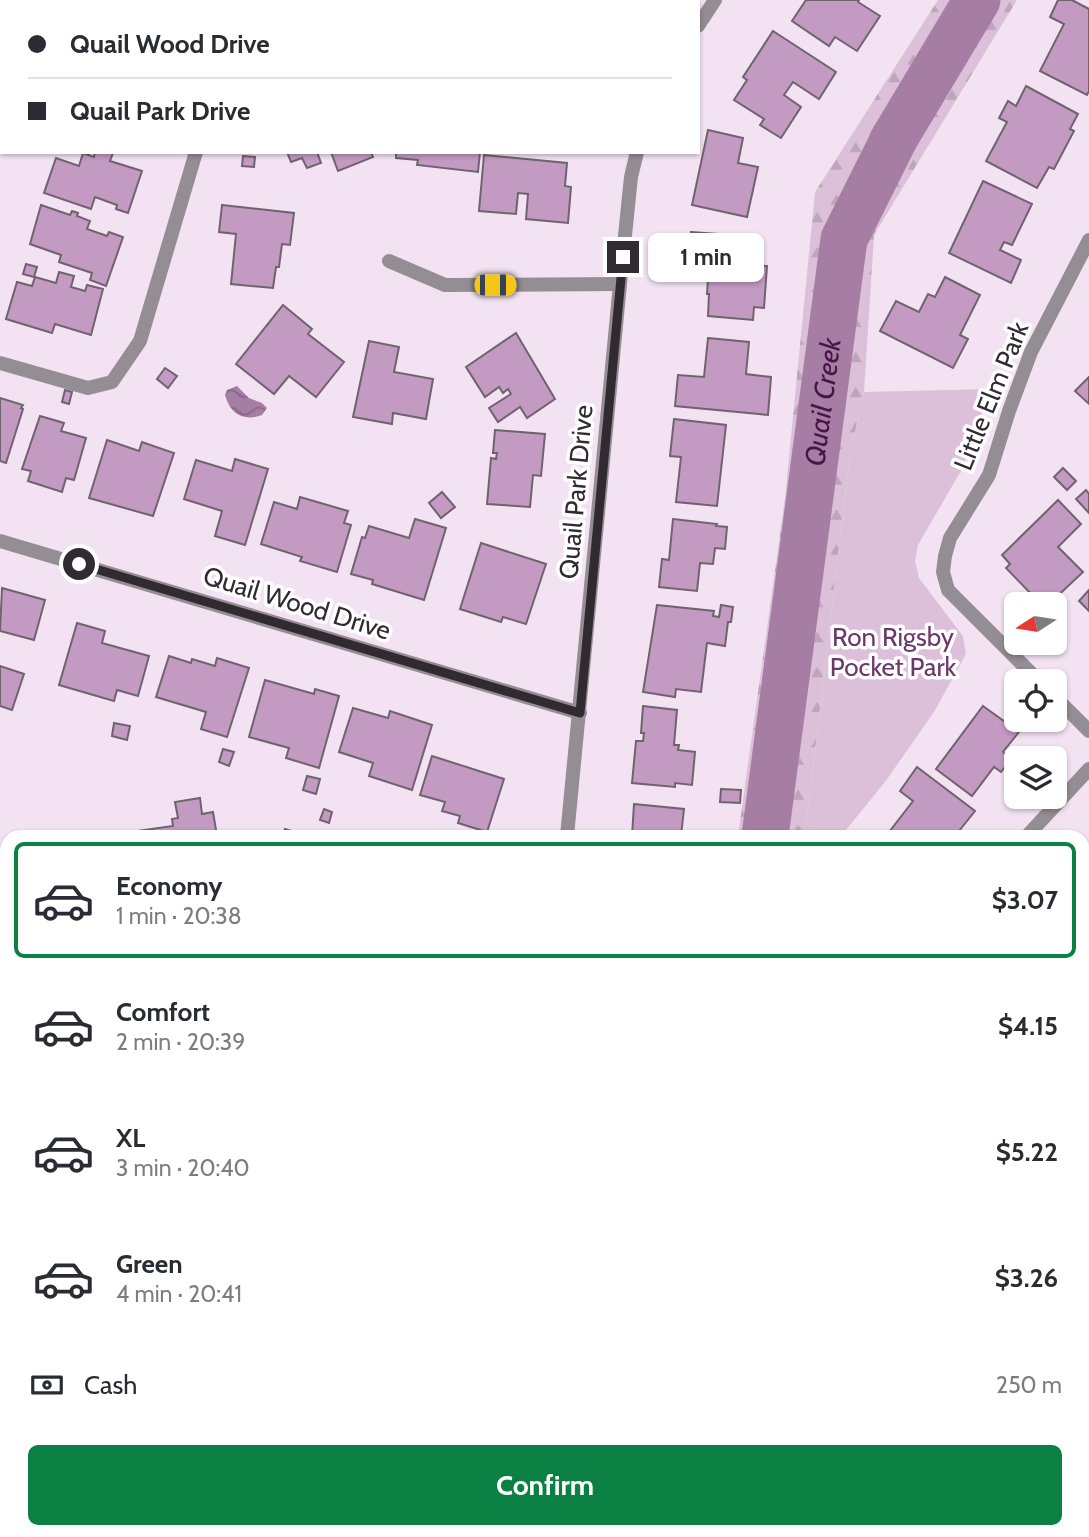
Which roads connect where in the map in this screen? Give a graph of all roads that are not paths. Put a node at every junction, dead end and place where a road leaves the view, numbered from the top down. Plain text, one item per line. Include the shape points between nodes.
1 (715, 0) edge
2 (700, 23) edge
3 (195, 154) edge
4 (637, 154) edge
5 (1087, 250) edge
6 (389, 261) dead end
7 (620, 284) junction
8 (0, 363) edge
9 (0, 541) edge
10 (1027, 669) edge
11 (1067, 709) edge
12 (580, 713) junction
13 (1089, 731) edge
14 (1089, 769) edge
15 (568, 830) edge
16 (1033, 830) edge

1 - 2 street
3 - 8 street via 140,341 112,382 88,388
4 - 7 street, Quail Park Drive
5 - 10 street, Little Elm Park via 1031,352 989,475 950,538 945,556 948,590
6 - 7 street via 445,285
7 - 12 street, Quail Park Drive
9 - 12 street, Quail Wood Drive
11 - 13 street
12 - 15 street, Quail Park Drive
14 - 16 street

